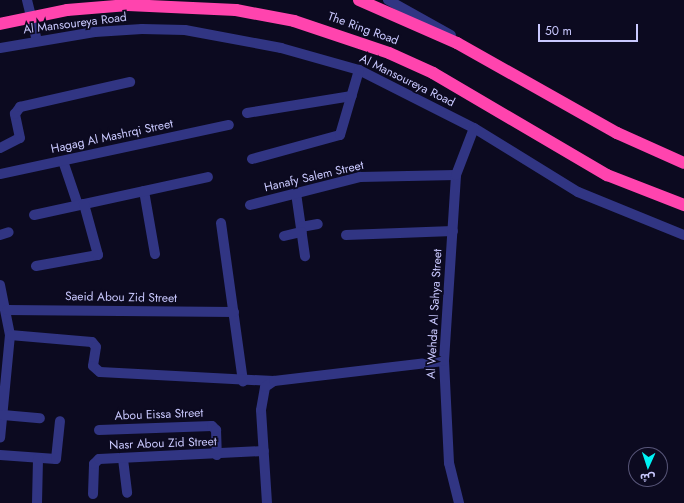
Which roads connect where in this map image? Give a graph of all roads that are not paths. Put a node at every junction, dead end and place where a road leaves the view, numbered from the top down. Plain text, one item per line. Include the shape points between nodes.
1 (27, 0) edge
2 (359, 0) edge
3 (388, 0) edge
4 (0, 24) edge
5 (37, 41) junction
6 (0, 48) edge
7 (359, 70) junction
8 (130, 82) dead end
9 (352, 96) junction
10 (247, 113) dead end
11 (229, 125) dead end
12 (474, 128) junction
13 (0, 148) edge
14 (684, 158) edge
15 (252, 159) dead end
16 (63, 161) junction
17 (684, 163) edge
18 (0, 174) edge
19 (456, 175) junction
20 (208, 177) dead end
21 (144, 191) junction
22 (296, 193) junction
23 (81, 204) junction
24 (250, 205) dead end
25 (684, 205) edge
26 (34, 215) dead end
27 (221, 223) dead end
28 (318, 224) dead end
29 (301, 230) junction
30 (453, 231) junction
31 (346, 235) dead end
32 (684, 235) edge
33 (284, 236) dead end
34 (155, 254) dead end
35 (305, 256) dead end
36 (36, 266) dead end
37 (0, 285) edge
38 (4, 305) edge
39 (234, 312) junction
40 (10, 335) junction
41 (4, 359) edge
42 (444, 361) junction
43 (243, 381) junction
44 (274, 381) junction
45 (2, 397) edge
46 (3, 415) junction
47 (40, 418) dead end
48 (60, 421) dead end
49 (99, 430) dead end
50 (0, 438) edge
51 (264, 451) junction
52 (0, 455) edge
53 (217, 455) junction
54 (38, 458) junction
55 (123, 459) junction
56 (127, 493) dead end
57 (93, 494) dead end
58 (38, 503) edge
59 (267, 503) edge
60 (459, 503) edge

1 - 5 street
2 - 17 highway, The Ring Road via 457,43 617,133
3 - 14 street via 581,109
4 - 25 highway, The Ring Road via 67,10 128,5 229,10 294,21 389,52 433,73 607,174
5 - 6 street, Al Mansoureya Road
5 - 7 street, Al Mansoureya Road via 95,32 185,30 281,48
7 - 9 street
7 - 12 street, Al Mansoureya Road
8 - 13 street via 16,109 20,138
9 - 10 street
9 - 15 street via 344,129 335,140
11 - 16 street, Hagag Al Mashrqi Street
12 - 19 street, Al Wehda Al Sahya Street
12 - 32 street, Al Mansoureya Road via 578,192
16 - 18 street, Hagag Al Mashrqi Street
16 - 23 street
19 - 22 street, Hanafy Salem Street via 360,177
19 - 30 street, Al Wehda Al Sahya Street
20 - 21 street
21 - 23 street
21 - 34 street
22 - 24 street, Hanafy Salem Street
22 - 29 street
23 - 26 street
23 - 36 street via 98,255
27 - 39 street
28 - 29 street
29 - 33 street
29 - 35 street
30 - 31 street
30 - 42 street, Al Wehda Al Sahya Street
37 - 38 street
38 - 39 street, Saeid Abou Zid Street
38 - 40 street
39 - 43 street
40 - 41 street
40 - 43 street via 92,342 96,347 93,366 100,372
41 - 45 street
42 - 44 street
42 - 60 street, Al Wehda Al Sahya Street via 449,463
43 - 44 street
44 - 51 street via 265,387 261,396
45 - 46 street
46 - 47 street
46 - 50 street
48 - 54 street via 56,459
49 - 53 street, Abou Eissa Street via 212,426 216,430
51 - 53 street, Nasr Abou Zid Street
51 - 59 street
52 - 54 street
53 - 55 street, Nasr Abou Zid Street
54 - 58 street
55 - 56 street
55 - 57 street, Nasr Abou Zid Street via 96,461

